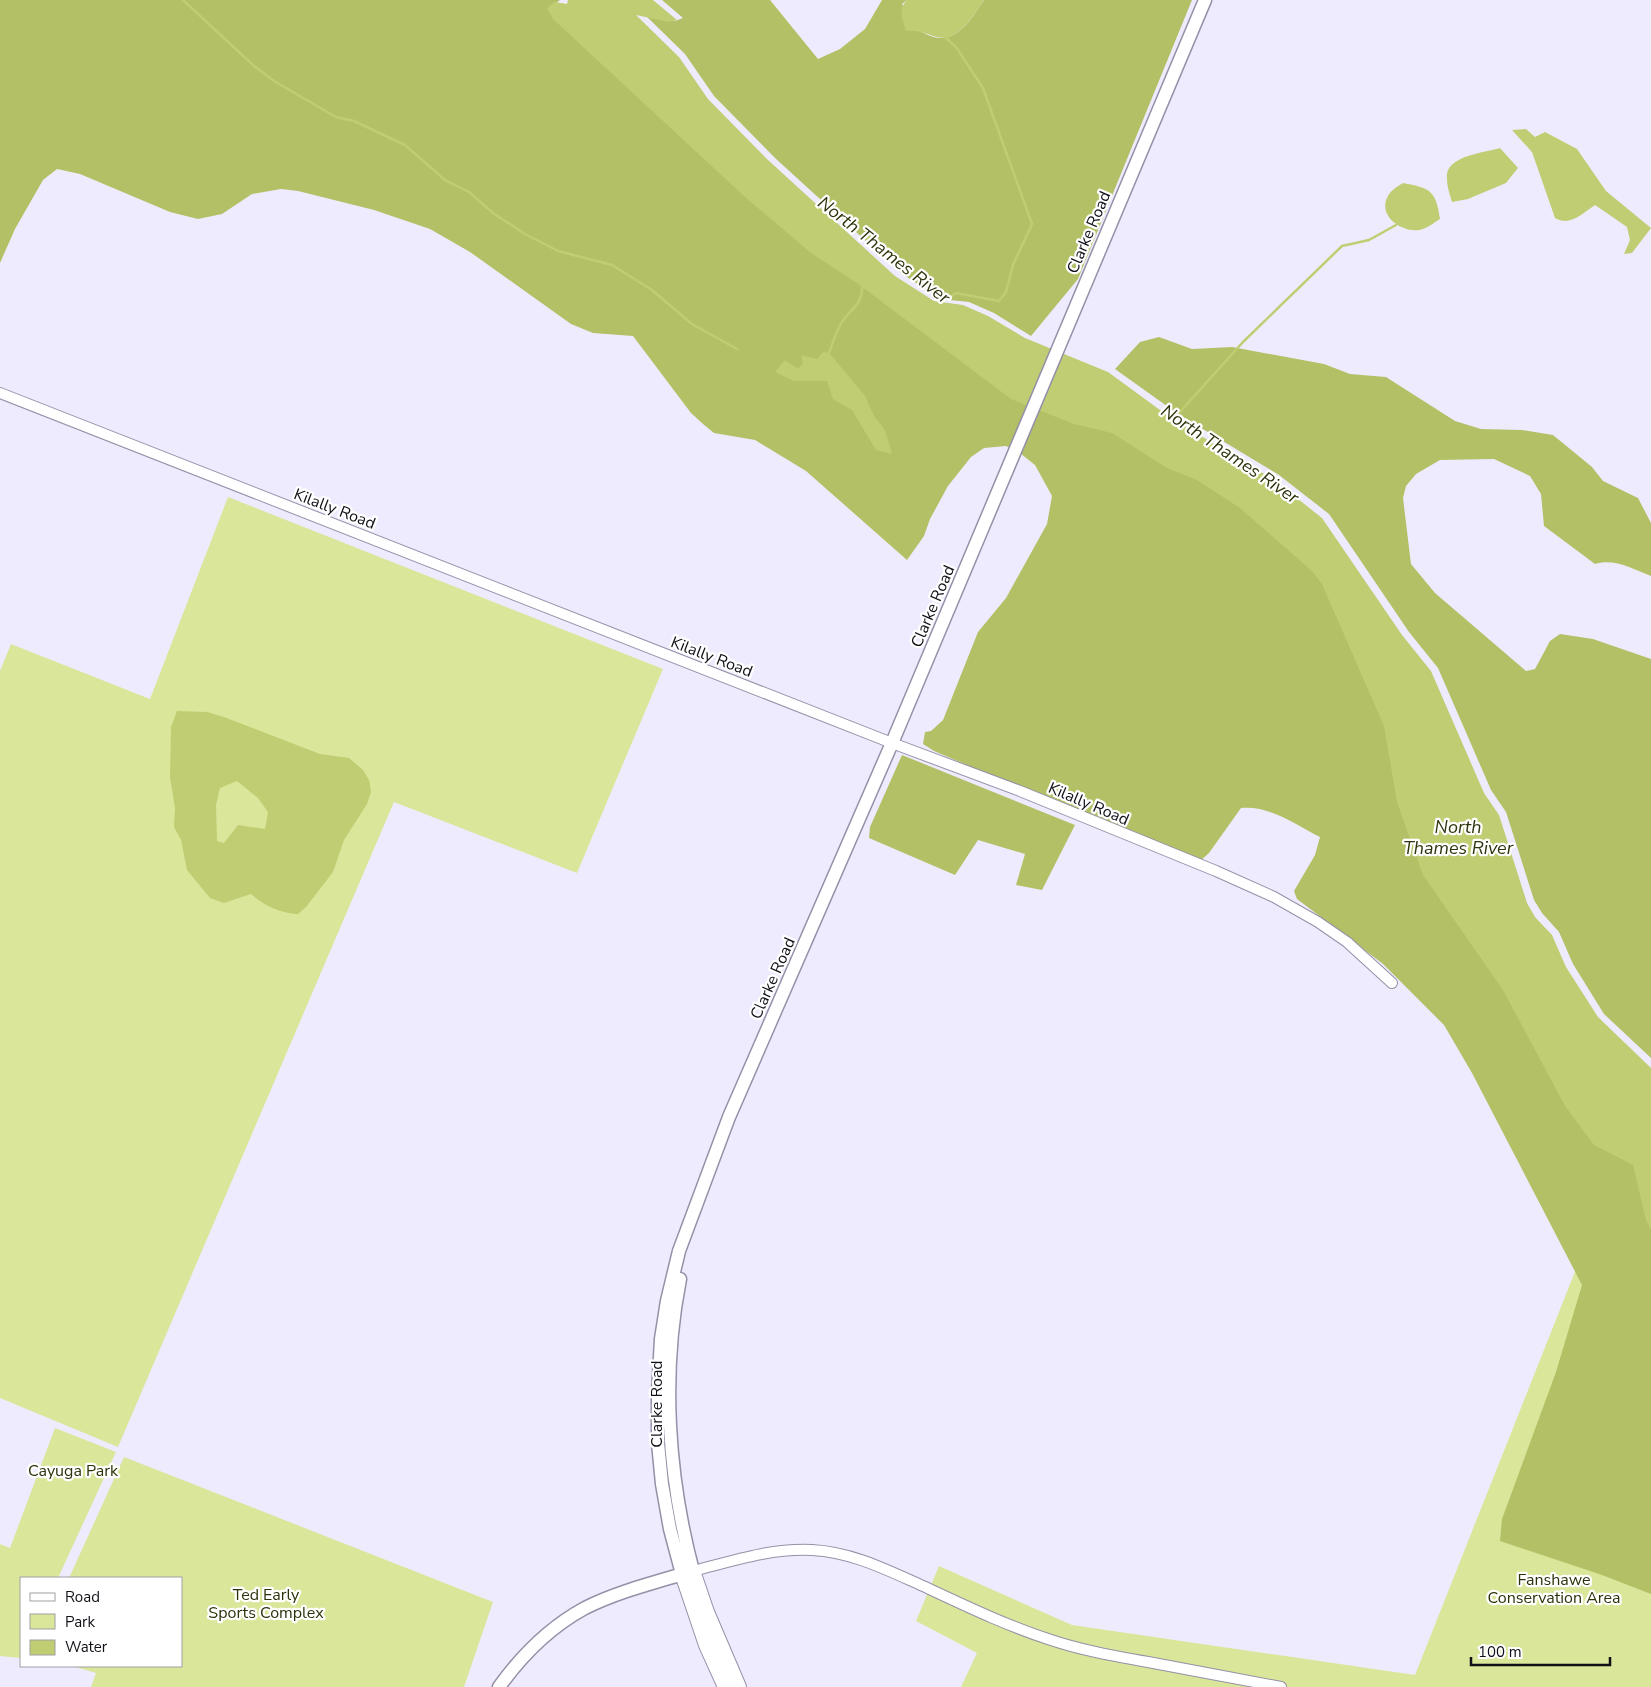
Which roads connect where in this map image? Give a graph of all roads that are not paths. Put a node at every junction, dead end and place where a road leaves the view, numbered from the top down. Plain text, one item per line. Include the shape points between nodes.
1 (1205, 0) edge
2 (0, 393) edge
3 (892, 743) junction
4 (1392, 983) dead end
5 (688, 1573) junction
6 (499, 1687) edge
7 (725, 1687) edge
8 (739, 1687) edge
9 (1281, 1687) edge

1 - 3 main road, Clarke Road
2 - 3 street, Kilally Road
3 - 4 street, Kilally Road via 1020,791 1274,897 1347,942
3 - 5 main road, Clarke Road via 729,1117 690,1225 676,1302 670,1394 675,1482
5 - 6 main road via 584,1609 539,1640
5 - 7 highway via 706,1645
5 - 8 highway
5 - 9 street via 783,1550 837,1553 880,1567 1048,1640 1098,1653

